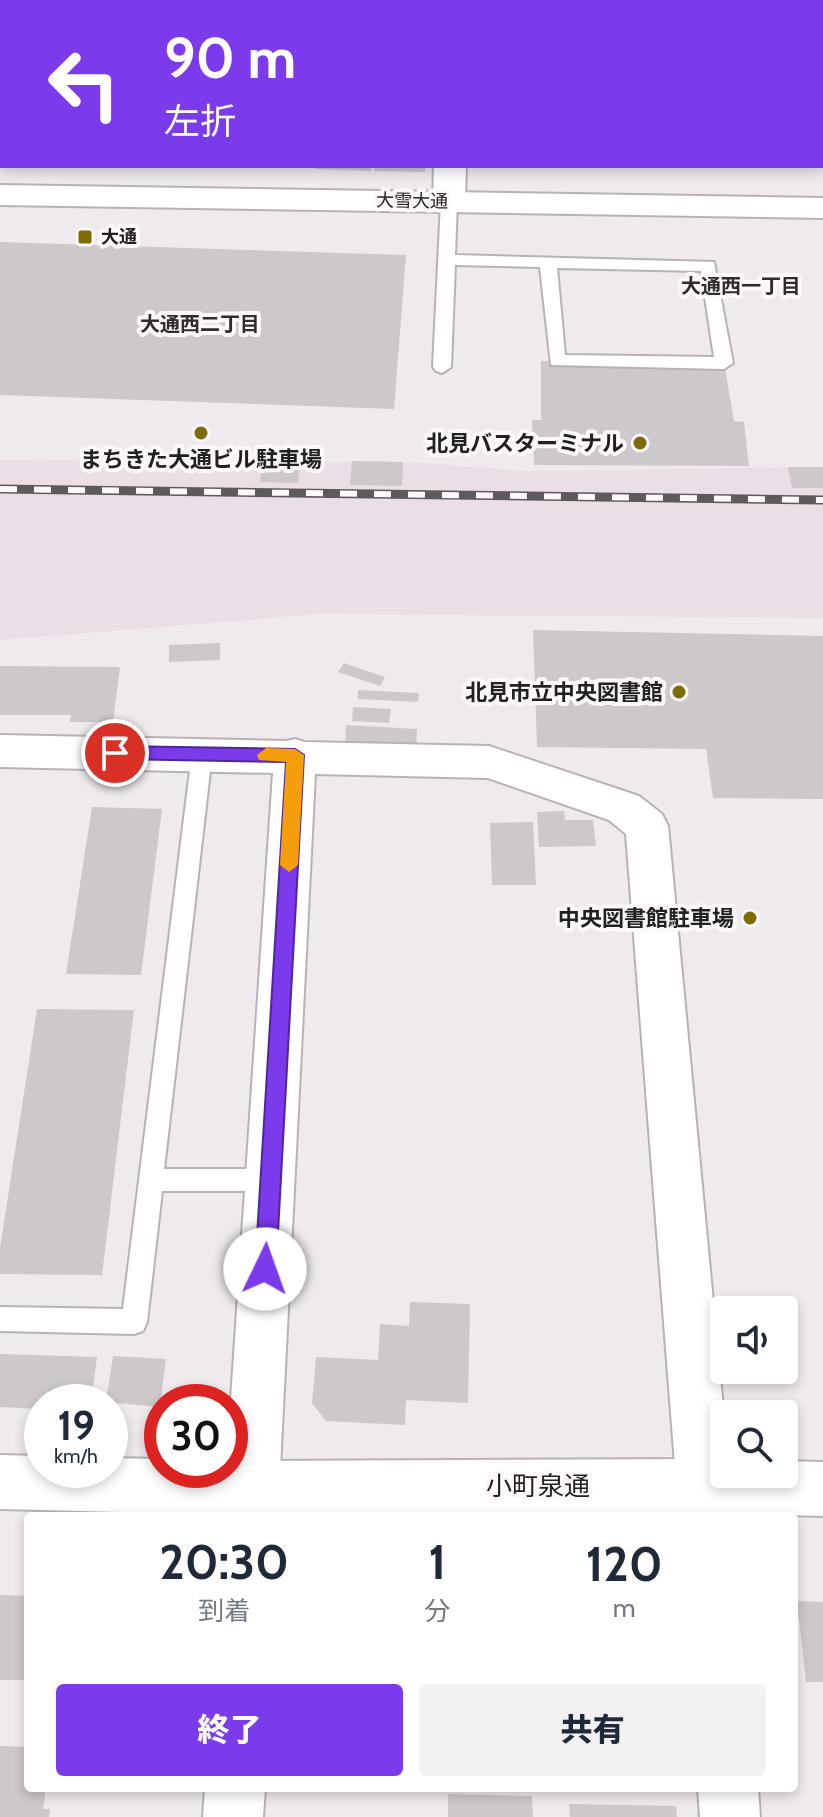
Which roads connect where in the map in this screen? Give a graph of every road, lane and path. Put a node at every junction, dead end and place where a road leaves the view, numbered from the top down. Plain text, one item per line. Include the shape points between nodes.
1 (450, 168) edge
2 (0, 195) edge
3 (449, 202) junction
4 (823, 208) edge
5 (449, 260) junction
6 (548, 262) junction
7 (442, 367) dead end
8 (0, 751) edge
9 (202, 754) junction
10 (295, 755) junction
11 (151, 1180) junction
12 (270, 1180) junction
13 (0, 1319) edge
14 (0, 1482) edge
15 (823, 1489) edge
16 (705, 1501) edge
17 (251, 1502) edge
18 (235, 1792) edge
19 (728, 1792) edge
20 (233, 1817) edge
21 (730, 1817) edge

1 - 3 main road
2 - 3 main road, 大雪大通
3 - 4 main road, 大雪大通
3 - 5 lane
5 - 6 lane
5 - 7 lane
6 - 6 lane via 708,266 724,363 557,361
8 - 9 main road
9 - 10 main road
9 - 11 lane
10 - 12 main road
10 - 16 main road via 489,762 624,808 647,826
11 - 12 lane
11 - 13 lane via 134,1322
12 - 17 main road
14 - 17 main road, 小町泉通
15 - 16 main road, 小町泉通
16 - 17 main road, 小町泉通
18 - 20 main road
19 - 21 main road

